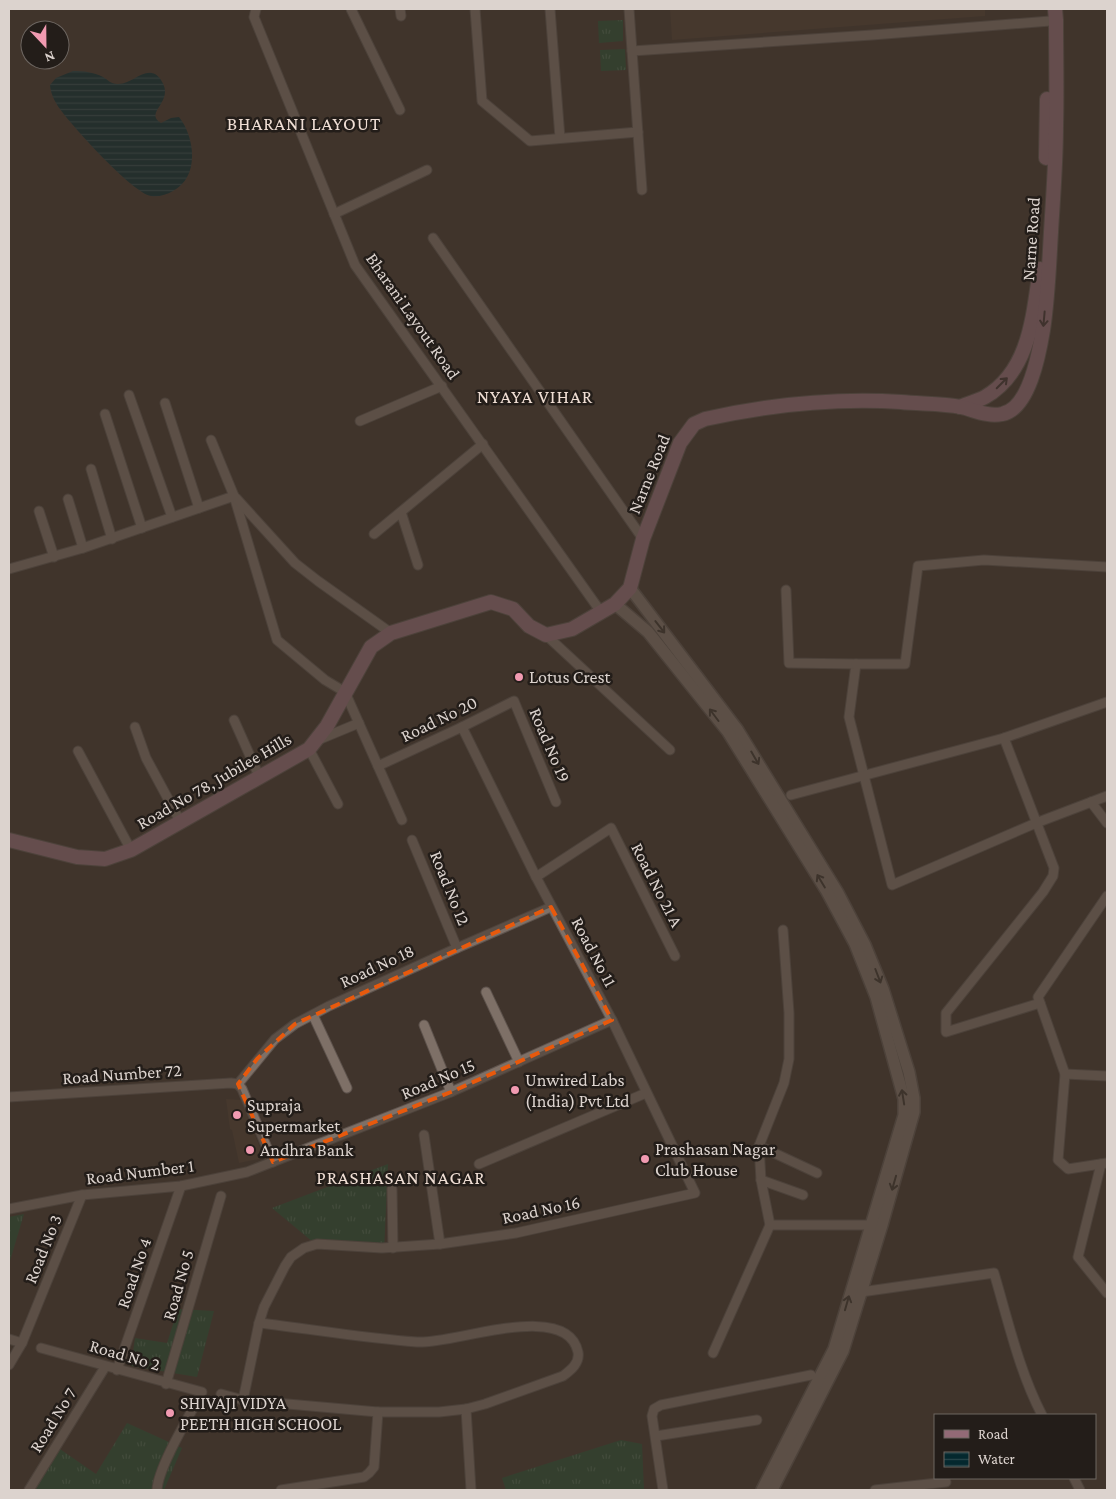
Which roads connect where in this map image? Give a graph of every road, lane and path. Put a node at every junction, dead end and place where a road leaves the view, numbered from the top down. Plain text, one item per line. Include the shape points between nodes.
1 (256, 9) edge
2 (350, 9) edge
3 (475, 9) edge
4 (550, 9) edge
5 (629, 9) edge
6 (1051, 13) edge
7 (632, 51) junction
8 (400, 110) dead end
9 (638, 132) junction
10 (560, 138) junction
11 (427, 170) dead end
12 (642, 190) dead end
13 (334, 214) junction
14 (433, 238) dead end
15 (442, 386) junction
16 (129, 395) dead end
17 (165, 403) dead end
18 (960, 407) junction
19 (105, 414) dead end
20 (360, 421) dead end
21 (211, 440) dead end
22 (483, 444) junction
23 (91, 469) dead end
24 (234, 496) junction
25 (68, 498) dead end
26 (199, 508) junction
27 (39, 511) dead end
28 (401, 512) junction
29 (172, 517) junction
30 (142, 528) junction
31 (374, 534) dead end
32 (112, 539) junction
33 (642, 539) junction
34 (83, 548) junction
35 (54, 557) junction
36 (418, 565) dead end
37 (1107, 568) edge
38 (9, 569) edge
39 (630, 588) junction
40 (786, 590) dead end
41 (615, 604) junction
42 (601, 612) junction
43 (391, 633) junction
44 (546, 635) junction
45 (856, 664) junction
46 (345, 692) junction
47 (514, 701) joint
48 (1107, 702) edge
49 (234, 720) dead end
50 (359, 724) junction
51 (134, 727) dead end
52 (462, 727) junction
53 (1004, 738) junction
54 (312, 745) junction
55 (670, 750) dead end
56 (78, 751) dead end
57 (378, 766) junction
58 (259, 776) junction
59 (865, 776) junction
60 (791, 795) dead end
61 (1107, 796) edge
62 (556, 802) dead end
63 (1091, 802) junction
64 (338, 804) dead end
65 (402, 820) dead end
66 (180, 821) junction
67 (1036, 823) junction
68 (1107, 823) edge
69 (9, 840) edge
70 (412, 840) dead end
71 (130, 850) junction
72 (536, 877) junction
73 (1107, 896) edge
74 (551, 907) junction
75 (783, 930) dead end
76 (457, 948) junction
77 (675, 956) dead end
78 (486, 992) dead end
79 (1040, 1003) junction
80 (313, 1015) junction
81 (612, 1020) junction
82 (424, 1025) dead end
83 (519, 1062) junction
84 (1064, 1074) junction
85 (1107, 1076) edge
86 (238, 1084) junction
87 (347, 1088) dead end
88 (451, 1092) junction
89 (646, 1093) junction
90 (9, 1097) edge
91 (424, 1135) dead end
92 (759, 1146) junction
93 (273, 1162) junction
94 (479, 1164) dead end
95 (1104, 1164) edge
96 (817, 1173) dead end
97 (761, 1180) junction
98 (181, 1186) junction
99 (392, 1188) dead end
100 (695, 1193) joint
101 (82, 1195) junction
102 (803, 1195) dead end
103 (221, 1196) dead end
104 (9, 1209) edge
105 (770, 1225) junction
106 (877, 1225) junction
107 (440, 1244) junction
108 (393, 1248) junction
109 (861, 1292) junction
110 (1107, 1293) edge
111 (258, 1323) junction
112 (9, 1339) edge
113 (22, 1342) junction
114 (41, 1348) dead end
115 (713, 1353) dead end
116 (9, 1365) edge
117 (105, 1367) junction
118 (117, 1370) junction
119 (811, 1375) dead end
120 (166, 1384) junction
121 (221, 1394) dead end
122 (243, 1400) junction
123 (466, 1409) junction
124 (378, 1412) junction
125 (1041, 1414) edge
126 (757, 1420) dead end
127 (656, 1436) junction
128 (946, 1482) dead end
129 (29, 1490) edge
130 (157, 1490) edge
131 (281, 1490) edge
132 (471, 1490) edge
133 (663, 1490) edge
134 (762, 1490) edge
135 (772, 1490) edge
136 (875, 1490) edge

1 - 13 street, Bharani Layout Road via 254,17
2 - 8 street
3 - 10 street via 482,101 530,141
4 - 10 street
5 - 7 street
6 - 7 street via 872,35
18 -> 6 main road, Narne Road via 984,398 1002,384 1020,358 1031,326 1040,269 1044,208
6 -> 18 main road, Narne Road via 1056,20 1056,127 1048,271 1037,359 1028,388 1014,409 1002,414 988,414
7 - 9 street
9 - 10 street
9 - 12 street
11 - 13 street
13 - 15 street, Bharani Layout Road via 355,265
14 - 33 street
15 - 20 street
15 - 22 street, Bharani Layout Road
16 - 29 street
17 - 26 street
18 - 33 main road, Narne Road via 849,402 788,405 705,419 694,424 680,443
19 - 30 street
21 - 24 street
22 - 28 street
22 - 42 street, Bharani Layout Road
23 - 32 street
24 - 26 street
24 - 43 street via 295,563
24 - 46 street via 276,640
25 - 34 street
26 - 29 street
27 - 35 street
28 - 31 street
28 - 36 street
29 - 30 street
30 - 32 street
32 - 34 street
33 - 39 main road, Narne Road
34 - 35 street
35 - 38 street
37 - 45 street via 984,560 918,566 906,664
39 - 41 main road, Narne Road
39 -> 106 street via 737,729 825,869 875,968 909,1072 915,1106
40 - 45 street via 789,663
41 - 42 main road, Narne Road
106 -> 41 street via 905,1108 890,1045 855,944 826,890 728,732 648,632
42 - 44 main road, Narne Road via 572,629
43 - 44 main road, Road No 78, Jubilee Hills via 491,602 513,609 529,626
43 - 46 main road, Road No 78, Jubilee Hills via 371,647
44 - 55 street
45 - 59 street via 849,717
46 - 50 street
46 - 54 main road, Road No 78, Jubilee Hills via 327,726
47 - 52 street, Road No 20
47 - 62 street, Road No 19
48 - 53 street
49 - 58 street
50 - 54 street
50 - 57 street
51 - 66 street via 146,758
52 - 57 street, Road No 20
52 - 72 street, Road No 11
53 - 59 street
53 - 67 street
54 - 58 main road, Road No 78, Jubilee Hills
54 - 64 street
56 - 71 street
57 - 65 street
58 - 66 main road, Road No 78, Jubilee Hills
59 - 60 street
59 - 67 street via 892,885
61 - 63 street
63 - 67 street
63 - 68 street
66 - 71 main road, Road No 78, Jubilee Hills
67 - 79 street via 1054,868 1053,876 946,1013 946,1032
69 - 71 main road, Road No 78, Jubilee Hills via 77,857 105,859
70 - 76 street, Road No 12
72 - 74 street, Road No 11
72 - 77 street, Road No 21 A via 611,828
73 - 79 street via 1038,997
74 - 76 street, Road No 18
74 - 81 street, Road No 11
75 - 92 street via 789,1059 784,1083
76 - 80 street, Road No 18
78 - 83 street
79 - 84 street
80 - 86 street, Road No 18 via 275,1039
80 - 87 street
81 - 83 street, Road No 15
81 - 89 street, Road No 11
82 - 88 street
83 - 88 street, Road No 15
84 - 85 street
84 - 95 street via 1058,1160 1068,1169
86 - 90 street, Road Number 72
86 - 93 street
88 - 93 street, Road No 15
89 - 94 street
89 - 100 street, Road No 11
91 - 107 street
92 - 96 street
92 - 97 street
93 - 98 street, Road Number 1 via 247,1172
95 - 110 street via 1078,1257
97 - 102 street
97 - 105 street
98 - 101 street, Road Number 1
98 - 118 street, Road No 4
99 - 108 street
100 - 107 street, Road No 16 via 516,1233
101 - 104 street, Road Number 1
101 - 113 street, Road No 3
103 - 120 street, Road No 5
105 - 106 street
105 - 115 street
106 - 109 street
134 -> 106 street via 834,1349
107 - 108 street, Road No 16
108 - 111 street, Road No 16 via 317,1244 304,1248 285,1266
109 - 125 street via 994,1273 1020,1363
109 - 135 street via 843,1351
111 - 122 street, Road No 16
111 - 123 street via 419,1342 515,1326 560,1330 572,1338 579,1358 563,1376
112 - 113 street
113 - 116 street, Road No 3
114 - 117 street, Road No 2
117 - 118 street, Road No 2
117 - 129 street, Road No 7
118 - 120 street, Road No 2
119 - 127 street via 661,1405 652,1412
120 - 130 street, Road No 2 via 202,1392 168,1457
121 - 122 street
122 - 124 street
123 - 124 street
123 - 132 street
124 - 131 street via 374,1467 369,1473
126 - 127 street
127 - 133 street
128 - 136 street

